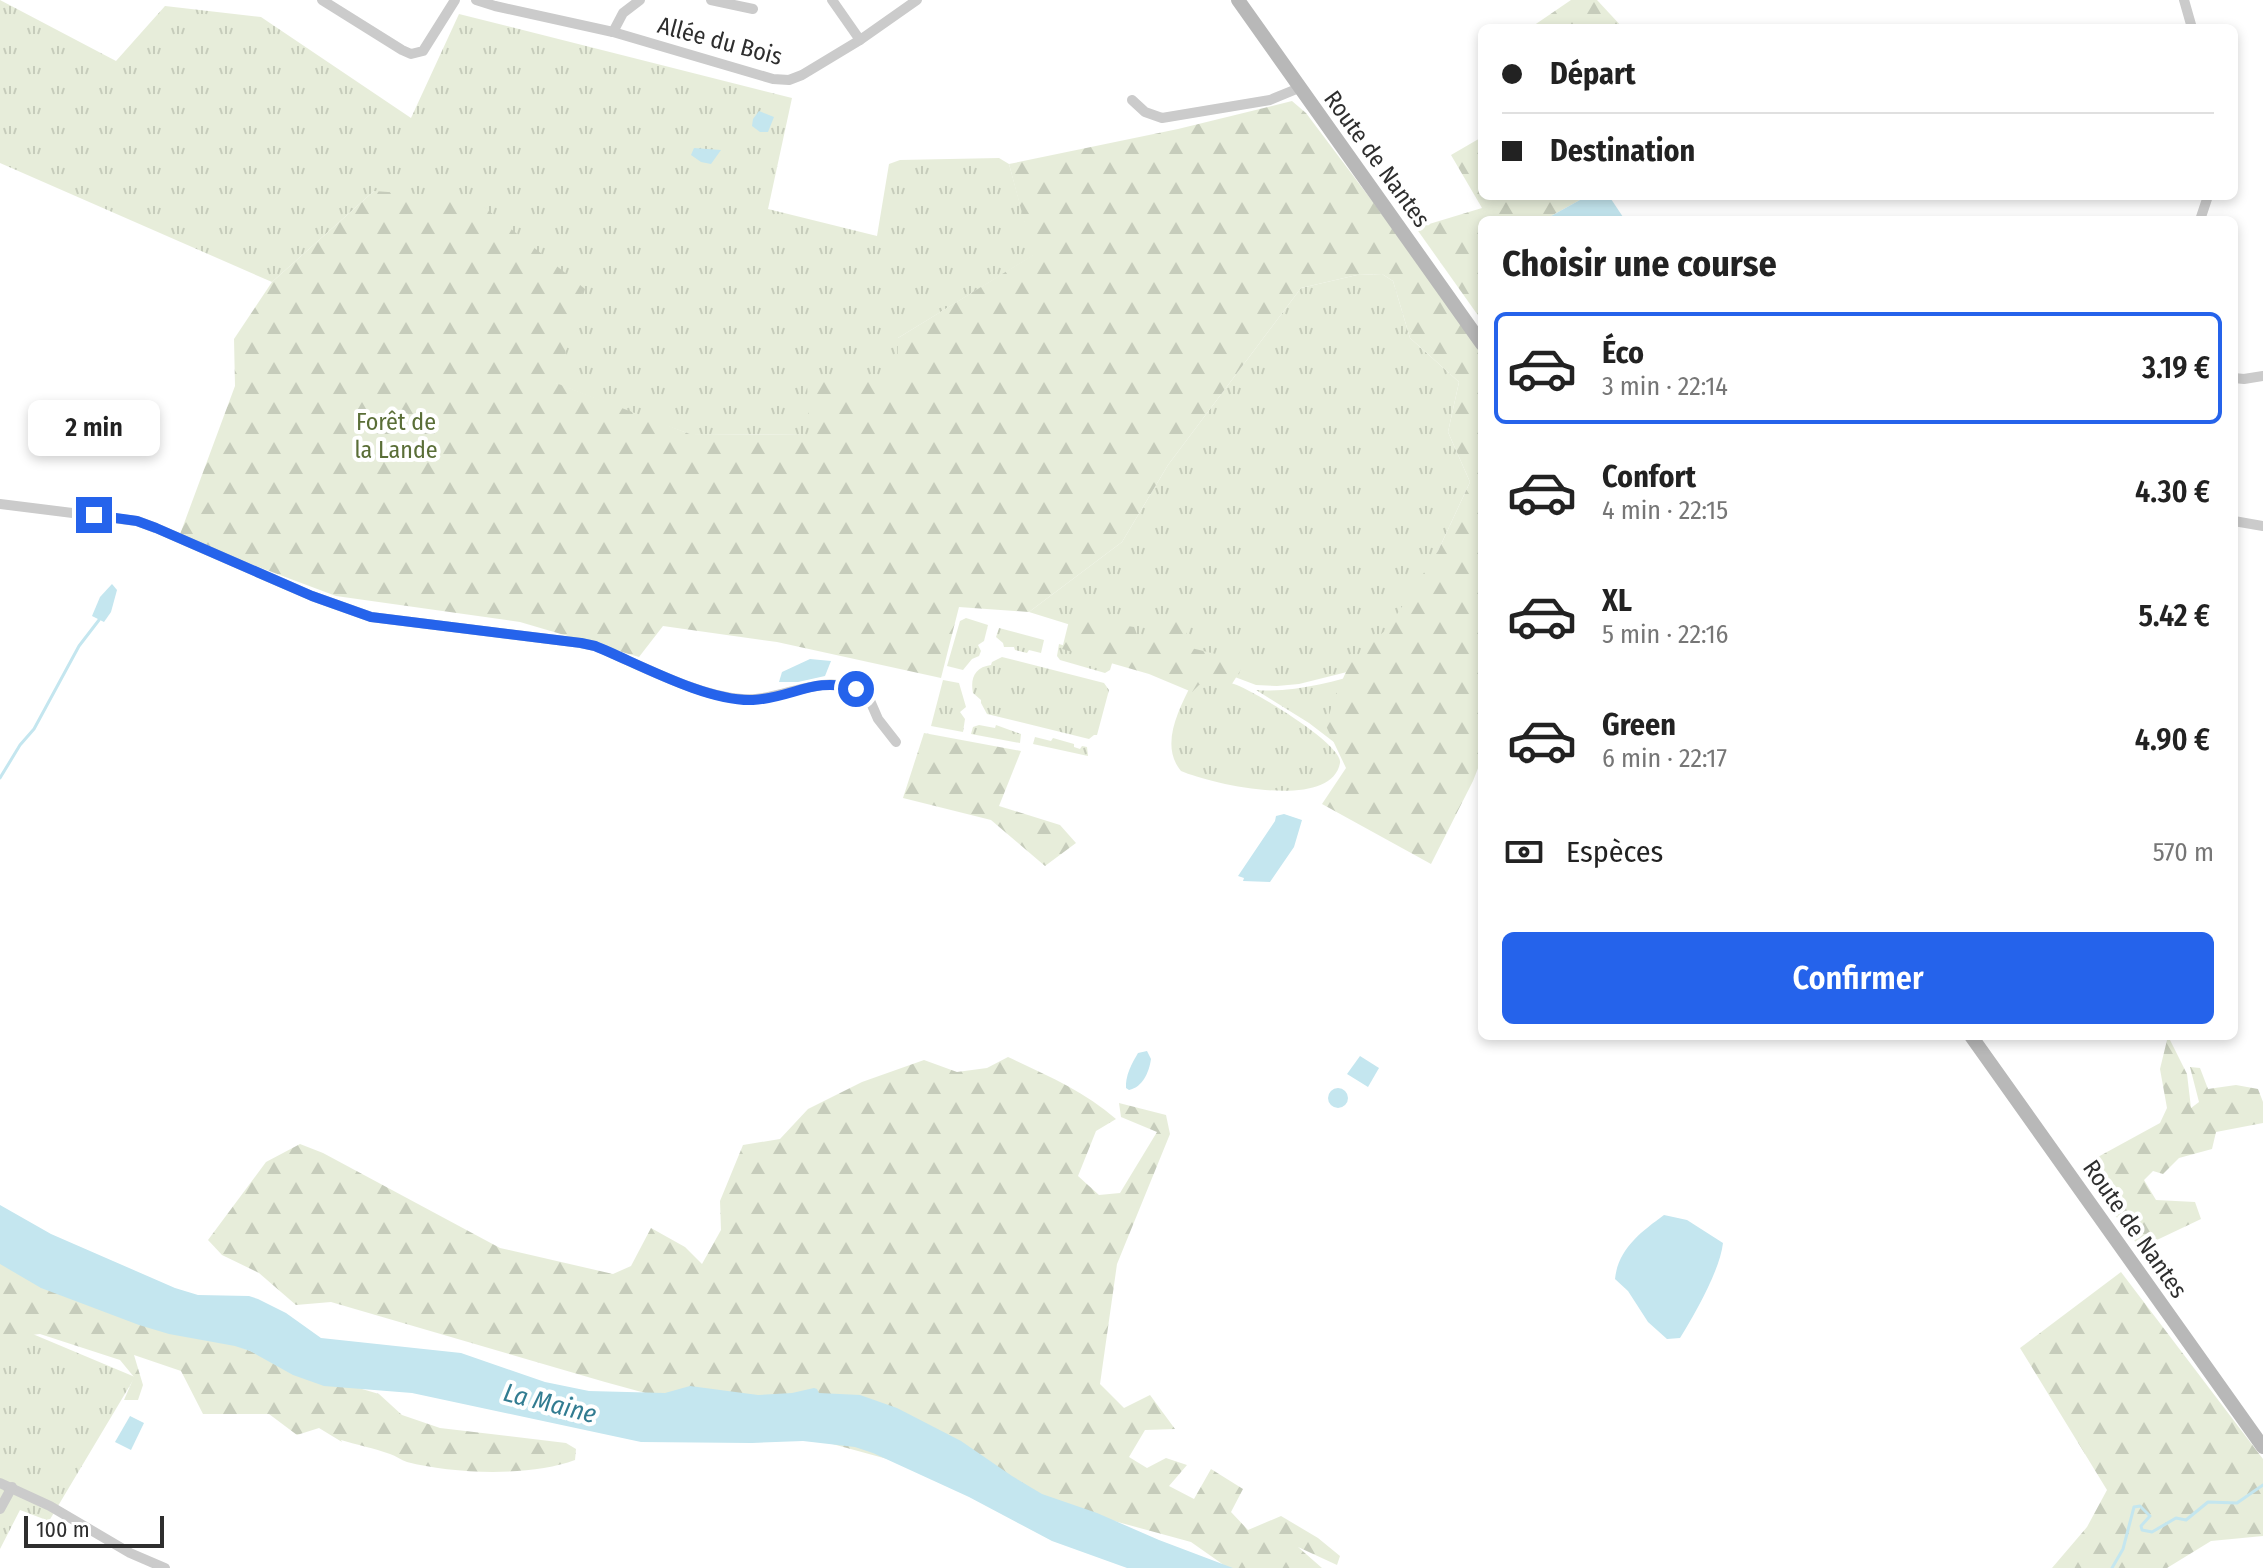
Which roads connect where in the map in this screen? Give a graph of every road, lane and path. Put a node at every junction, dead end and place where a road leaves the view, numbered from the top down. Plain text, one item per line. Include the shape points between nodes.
1 (322, 0) edge
2 (455, 0) edge
3 (476, 0) edge
4 (640, 0) edge
5 (711, 0) edge
6 (832, 0) edge
7 (917, 0) edge
8 (1238, 0) edge
9 (2184, 0) edge
10 (753, 9) dead end
11 (2191, 24) edge
12 (613, 32) junction
13 (856, 42) junction
14 (1299, 88) junction
15 (1132, 100) dead end
16 (1478, 338) edge
17 (2263, 376) edge
18 (2238, 378) edge
19 (0, 504) edge
20 (2238, 522) edge
21 (2263, 526) edge
22 (896, 742) dead end
23 (1974, 1040) edge
24 (2263, 1447) edge
25 (0, 1483) edge
26 (12, 1487) junction
27 (0, 1509) edge
28 (165, 1568) edge

1 - 2 street via 411,54 423,51
3 - 12 street, Allée du Bois
4 - 12 street via 623,13
5 - 10 street
6 - 13 street
7 - 13 street, Allée du Bois
8 - 14 main road, Route de Nantes
9 - 11 street
12 - 13 street, Allée du Bois via 789,80
14 - 15 street via 1270,100 1162,118
14 - 16 main road, Route de Nantes
17 - 18 street
19 - 22 street via 137,521 349,610 595,646 729,698 762,699 828,683 847,686 870,697 878,719
20 - 21 street
23 - 24 main road, Route de Nantes
25 - 26 street
26 - 27 street
26 - 28 street

